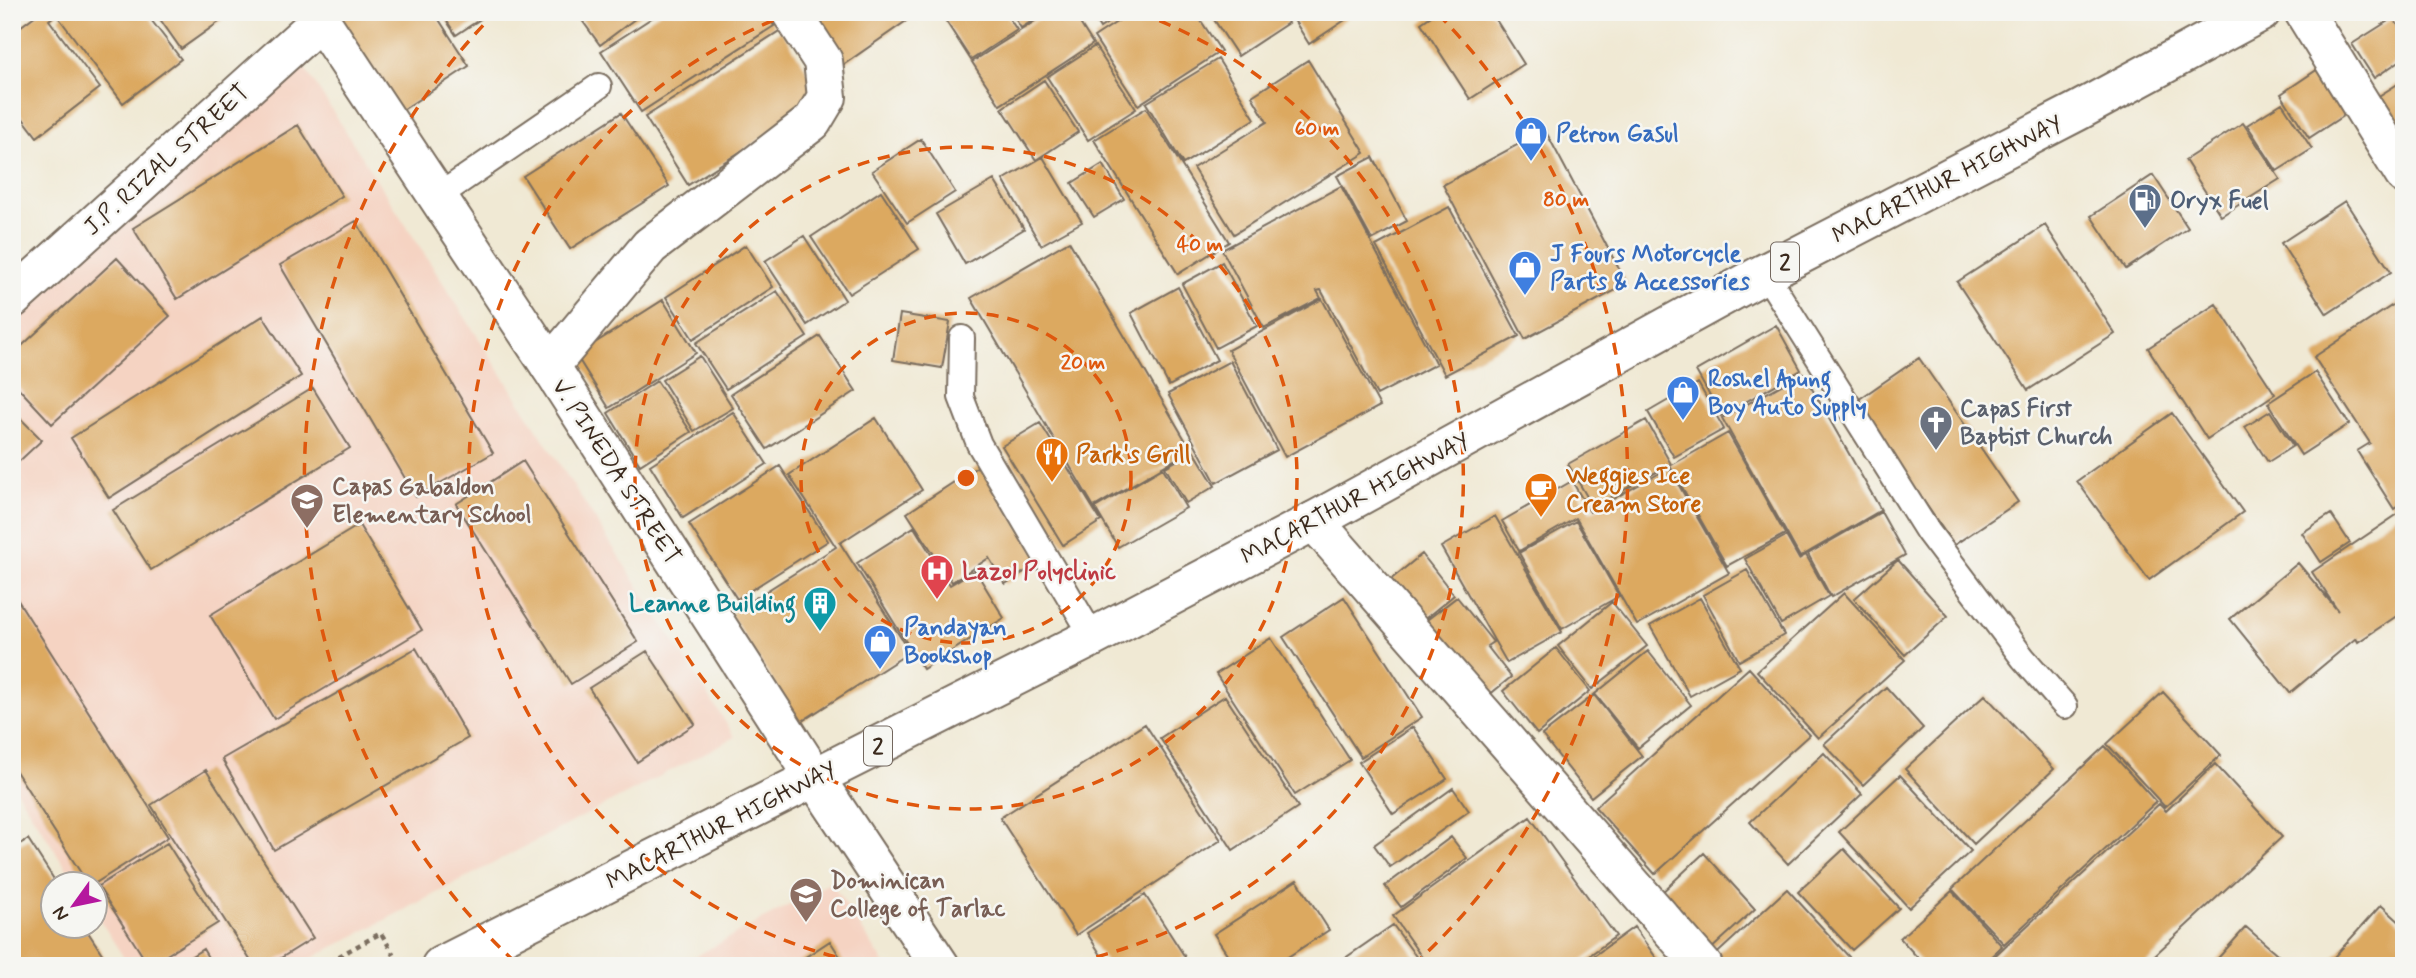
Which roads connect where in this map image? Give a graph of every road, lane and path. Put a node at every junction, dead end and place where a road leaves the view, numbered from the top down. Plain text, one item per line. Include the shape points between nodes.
1 (791, 12) edge
2 (2261, 12) edge
3 (2304, 12) edge
4 (318, 16) edge
5 (599, 86) dead end
6 (2404, 174) edge
7 (437, 197) junction
8 (1765, 273) junction
9 (12, 299) edge
10 (961, 338) dead end
11 (550, 366) junction
12 (1314, 521) junction
13 (1093, 637) junction
14 (2065, 706) dead end
15 (815, 778) junction
16 (465, 960) edge
17 (321, 966) edge
18 (400, 966) edge
19 (940, 966) edge
20 (1703, 966) edge

1 - 11 main road via 823,61 827,97 812,122 650,246
2 - 8 main road, MACARTHUR HIGHWAY / 2
3 - 6 main road
4 - 7 main road, V. PINEDA STREET
4 - 9 main road, J.P. RIZAL STREET
5 - 7 lane
7 - 11 main road, V. PINEDA STREET
8 - 12 main road, MACARTHUR HIGHWAY / 2
8 - 14 lane via 1928,532 2022,658
10 - 13 lane via 961,397 979,444
11 - 15 main road, V. PINEDA STREET
12 - 13 main road, MACARTHUR HIGHWAY / 2
12 - 20 main road
13 - 15 main road, MACARTHUR HIGHWAY / 2
15 - 16 main road, MACARTHUR HIGHWAY / 2
15 - 19 main road, V. PINEDA STREET
17 - 18 path via 381,933

